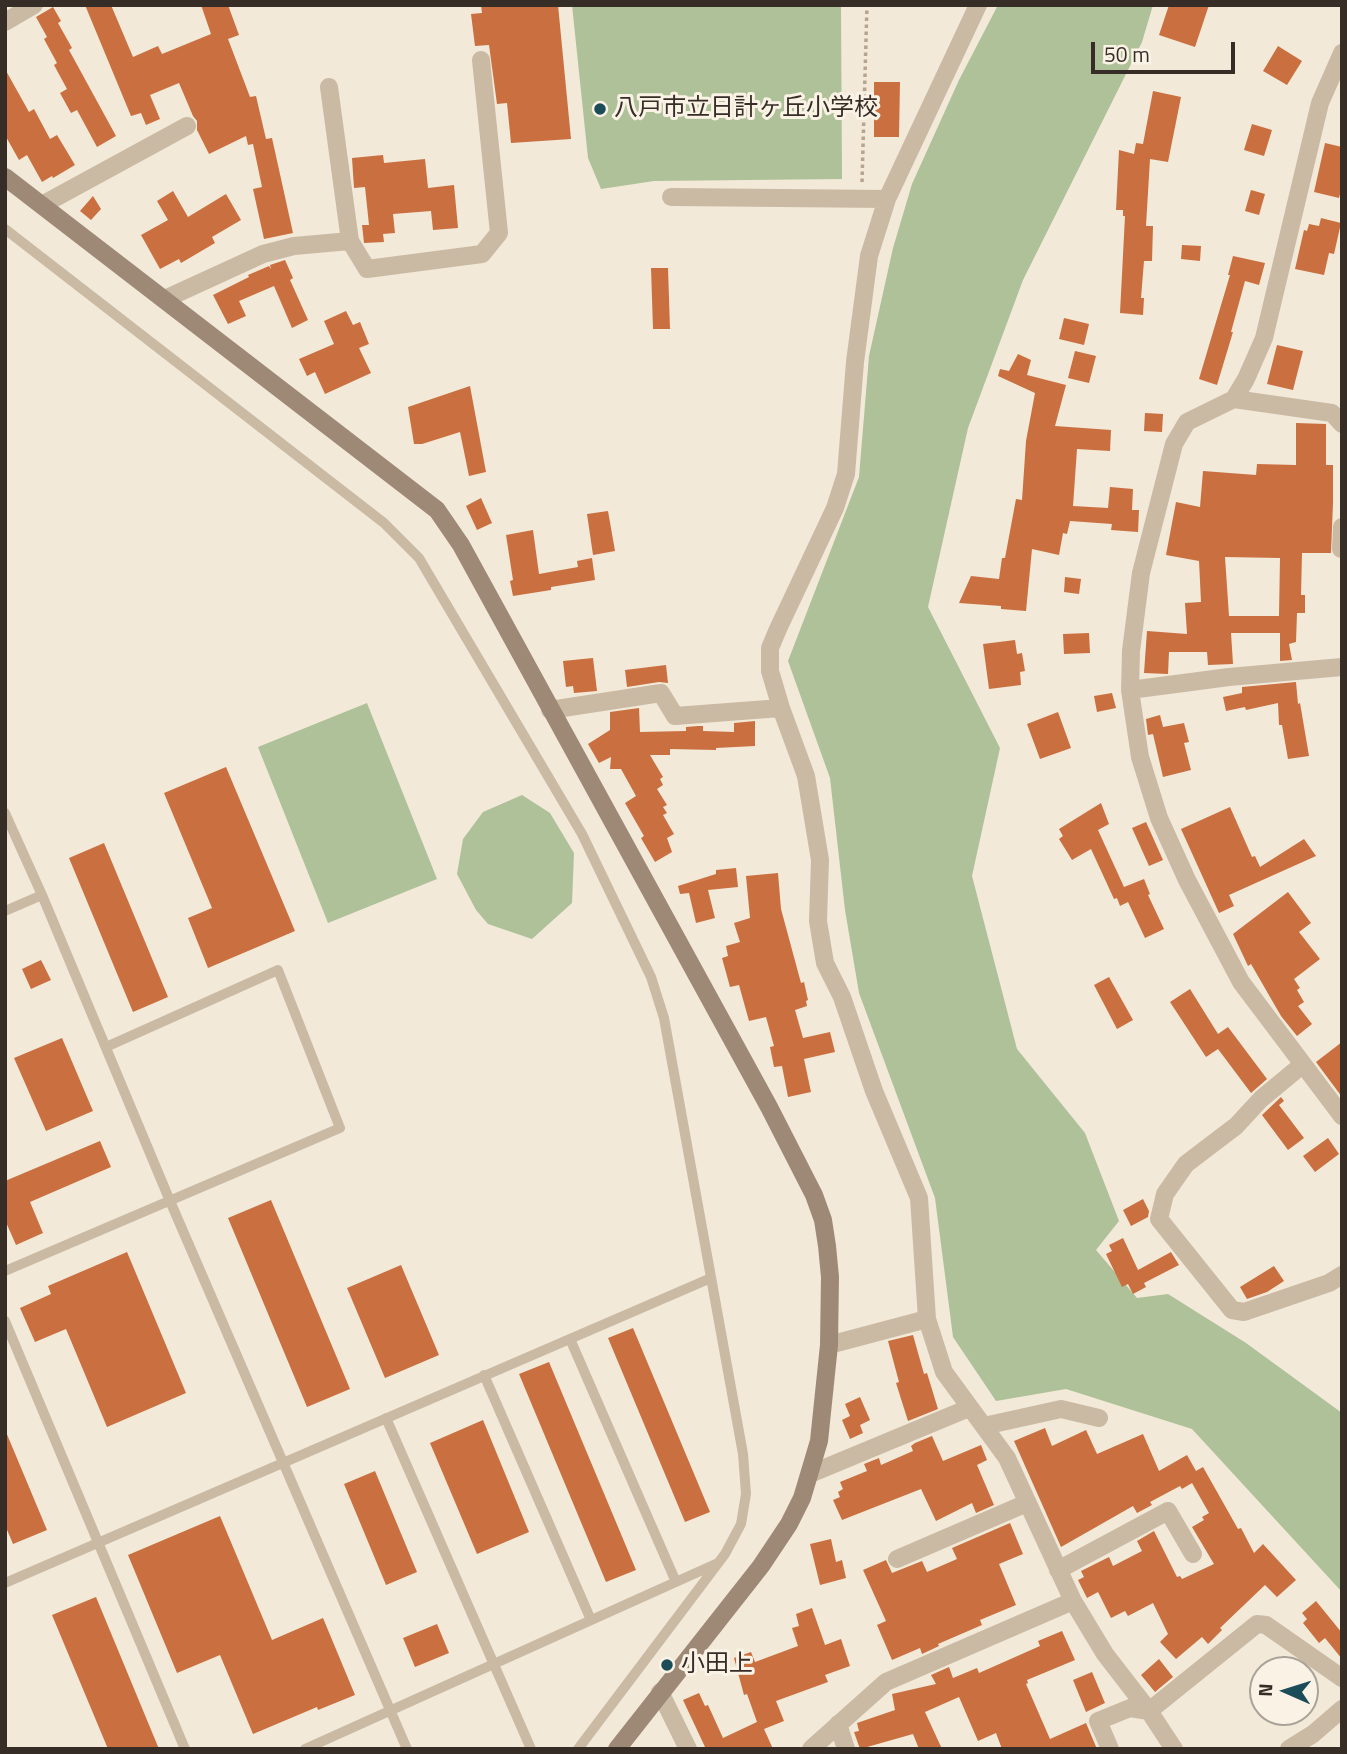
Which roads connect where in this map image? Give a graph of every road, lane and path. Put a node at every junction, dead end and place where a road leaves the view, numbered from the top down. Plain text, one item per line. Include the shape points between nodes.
1 (34, 5) edge
2 (867, 5) edge
3 (978, 5) edge
4 (5, 22) edge
5 (1342, 53) edge
6 (481, 60) dead end
7 (330, 87) dead end
8 (187, 126) dead end
9 (5, 177) edge
10 (671, 197) dead end
11 (862, 198) junction
12 (887, 198) junction
13 (42, 205) junction
14 (5, 229) edge
15 (350, 241) junction
16 (165, 299) junction
17 (1234, 399) junction
18 (1342, 424) edge
19 (1342, 527) edge
20 (1341, 549) edge
21 (1342, 667) edge
22 (1130, 690) junction
23 (781, 708) junction
24 (550, 710) junction
25 (5, 813) edge
26 (42, 895) junction
27 (5, 911) edge
28 (106, 1048) junction
29 (1302, 1065) junction
30 (1342, 1116) edge
31 (170, 1201) junction
32 (5, 1271) edge
33 (1342, 1275) edge
34 (711, 1278) junction
35 (927, 1319) junction
36 (5, 1321) edge
37 (570, 1339) junction
38 (829, 1345) junction
39 (484, 1376) junction
40 (969, 1408) junction
41 (386, 1418) junction
42 (1099, 1418) dead end
43 (984, 1426) junction
44 (282, 1463) junction
45 (810, 1474) junction
46 (1027, 1503) junction
47 (100, 1544) junction
48 (1193, 1554) dead end
49 (897, 1559) dead end
50 (719, 1563) junction
51 (1058, 1570) junction
52 (676, 1582) junction
53 (5, 1583) edge
54 (1073, 1601) junction
55 (591, 1620) junction
56 (493, 1664) junction
57 (1342, 1678) edge
58 (660, 1692) junction
59 (1342, 1709) edge
60 (390, 1711) junction
61 (1149, 1711) junction
62 (838, 1724) junction
63 (185, 1749) edge
64 (304, 1749) edge
65 (407, 1749) edge
66 (531, 1749) edge
67 (578, 1749) edge
68 (617, 1749) edge
69 (688, 1749) edge
70 (811, 1749) edge
71 (846, 1749) edge
72 (1110, 1749) edge
73 (1174, 1749) edge
74 (1289, 1749) edge

1 - 4 street
2 - 11 path
3 - 12 street
5 - 17 street via 1320,103 1264,338
6 - 15 street via 499,233 482,254 367,269
7 - 15 street
8 - 13 street
9 - 13 street
10 - 11 street
11 - 12 street
12 - 23 street via 869,256 846,474 835,508 770,648 770,671
13 - 16 street
14 - 34 lane via 384,523 419,558 582,834 651,977 664,1018
15 - 16 street via 263,254
16 - 24 street via 437,510 461,545
17 - 18 street via 1332,413
17 - 22 street via 1186,422 1174,444 1141,573
19 - 20 street
21 - 22 street
22 - 29 street via 1140,757 1159,818 1187,880 1241,982
23 - 24 street via 675,716 661,693
23 - 35 street via 806,776 820,860 818,921 825,963 919,1198
24 - 38 street via 814,1195 827,1246
25 - 26 lane
26 - 27 lane
26 - 28 lane
28 - 31 lane
28 - 31 lane via 278,970 340,1128
29 - 30 street
29 - 33 street via 1236,1126 1186,1164 1166,1194 1159,1219 1232,1310 1244,1312
31 - 32 lane
31 - 44 lane
34 - 37 lane
34 - 50 lane via 746,1493 741,1524
35 - 38 street
35 - 40 street via 944,1372
36 - 47 lane
37 - 39 lane
37 - 52 lane
38 - 45 street via 819,1441
39 - 41 lane
39 - 55 lane
40 - 43 street
40 - 45 street
41 - 44 lane
41 - 56 lane
42 - 43 street via 1061,1409
43 - 46 street via 1007,1458
44 - 47 lane
44 - 60 lane
45 - 58 street via 789,1524 761,1566
46 - 49 street
46 - 51 street
47 - 53 lane
47 - 63 lane
48 - 51 street via 1168,1511
50 - 52 lane
50 - 67 lane
51 - 54 street
52 - 55 lane
54 - 61 street via 1105,1654
54 - 62 street via 886,1682
55 - 56 lane
56 - 60 lane
56 - 66 lane
57 - 61 street via 1266,1625 1257,1625
58 - 68 street
58 - 69 street
59 - 74 street
60 - 64 lane
60 - 65 lane
61 - 72 street via 1130,1708 1098,1721
61 - 73 street
62 - 70 street
62 - 71 street

